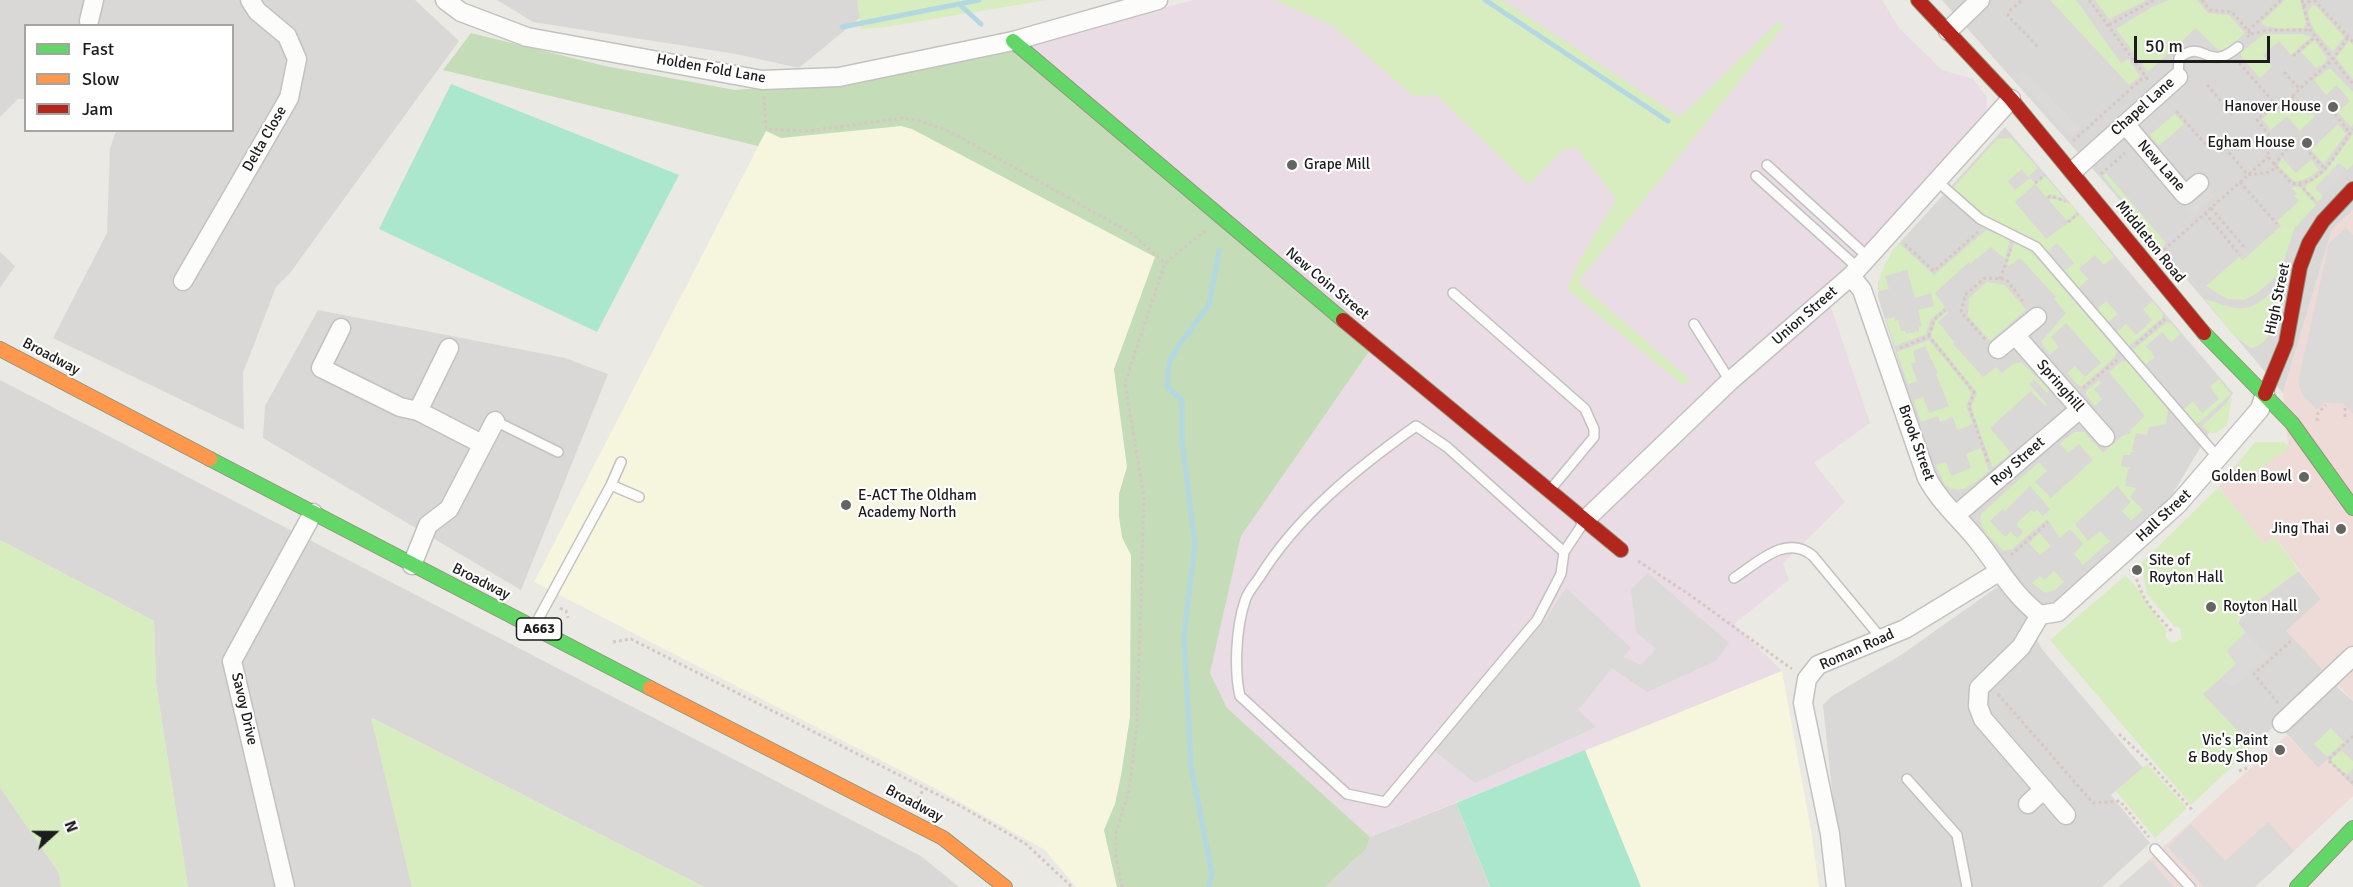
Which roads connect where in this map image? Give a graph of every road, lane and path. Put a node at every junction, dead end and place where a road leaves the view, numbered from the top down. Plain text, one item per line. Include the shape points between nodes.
1 (94, 0) edge
2 (250, 0) edge
3 (445, 0) edge
4 (1158, 0) edge
5 (1918, 0) edge
6 (1980, 0) edge
7 (2089, 0) edge
8 (2154, 0) edge
9 (2202, 0) edge
10 (2281, 0) edge
11 (2302, 0) edge
12 (2312, 0) edge
13 (2021, 1) edge
14 (2303, 6) junction
15 (89, 21) dead end
16 (2108, 25) junction
17 (2310, 30) junction
18 (1948, 31) junction
19 (2250, 32) junction
20 (2315, 37) junction
21 (2348, 37) junction
22 (1013, 41) junction
23 (2353, 42) edge
24 (2238, 47) junction
25 (2038, 48) dead end
26 (2292, 56) dead end
27 (2333, 59) junction
28 (2284, 72) dead end
29 (2178, 77) joint
30 (2353, 84) edge
31 (2206, 85) dead end
32 (763, 88) dead end
33 (2300, 89) junction
34 (2292, 96) junction
35 (2011, 99) junction
36 (2275, 103) junction
37 (2319, 105) dead end
38 (2176, 111) dead end
39 (2335, 114) dead end
40 (2233, 115) dead end
41 (2125, 124) junction
42 (2353, 129) edge
43 (2350, 133) junction
44 (2293, 141) dead end
45 (2071, 143) dead end
46 (2133, 146) dead end
47 (2309, 152) dead end
48 (2268, 157) junction
49 (1767, 165) dead end
50 (2275, 166) junction
51 (2325, 169) junction
52 (2073, 171) junction
53 (2047, 173) dead end
54 (2248, 175) junction
55 (1756, 176) dead end
56 (2097, 177) dead end
57 (1937, 181) junction
58 (2240, 182) junction
59 (2035, 183) dead end
60 (2199, 183) dead end
61 (2299, 184) junction
62 (2350, 197) edge
63 (2048, 198) dead end
64 (2073, 203) dead end
65 (2319, 206) dead end
66 (2211, 208) junction
67 (2080, 212) dead end
68 (2205, 213) junction
69 (1222, 217) junction
70 (2068, 222) dead end
71 (1988, 223) junction
72 (2277, 224) dead end
73 (2015, 236) junction
74 (1899, 239) dead end
75 (2242, 244) junction
76 (2245, 248) dead end
77 (2236, 249) junction
78 (2159, 254) dead end
79 (2240, 255) dead end
80 (1165, 263) junction
81 (1859, 267) junction
82 (2000, 279) junction
83 (183, 281) dead end
84 (1453, 293) dead end
85 (1945, 310) dead end
86 (2037, 317) joint
87 (1694, 324) dead end
88 (341, 328) dead end
89 (2015, 335) junction
90 (1929, 336) junction
91 (449, 348) dead end
92 (0, 349) edge
93 (1998, 349) joint
94 (1894, 350) dead end
95 (1730, 381) junction
96 (2265, 394) junction
97 (2326, 405) dead end
98 (2345, 408) dead end
99 (2080, 409) junction
100 (418, 411) junction
101 (2318, 413) dead end
102 (2345, 420) dead end
103 (495, 422) joint
104 (2105, 437) dead end
105 (483, 444) junction
106 (558, 452) dead end
107 (2219, 459) junction
108 (621, 462) dead end
109 (1992, 473) dead end
110 (611, 485) junction
111 (1548, 492) junction
112 (639, 497) dead end
113 (2353, 508) edge
114 (313, 513) junction
115 (1956, 514) junction
116 (1585, 520) junction
117 (2048, 522) dead end
118 (1621, 550) joint
119 (1564, 552) junction
120 (2004, 565) junction
121 (412, 566) junction
122 (2129, 567) dead end
123 (1734, 578) dead end
124 (2040, 615) junction
125 (534, 627) junction
126 (2174, 633) dead end
127 (1881, 638) junction
128 (2292, 640) dead end
129 (2353, 656) edge
130 (1807, 679) junction
131 (1991, 686) dead end
132 (2282, 715) joint
133 (2119, 734) dead end
134 (2353, 736) edge
135 (2247, 768) dead end
136 (2239, 771) dead end
137 (1907, 779) dead end
138 (2353, 783) edge
139 (2044, 789) junction
140 (2028, 804) dead end
141 (2194, 812) dead end
142 (2066, 815) dead end
143 (2353, 828) edge
144 (2150, 838) dead end
145 (2155, 849) dead end
146 (285, 887) edge
147 (1005, 887) edge
148 (1122, 887) edge
149 (1836, 887) edge
150 (1967, 887) edge
151 (2190, 887) edge
152 (2296, 887) edge

1 - 15 street
2 - 83 street, Delta Close via 257,11 288,36 297,59 289,98
3 - 22 street, Holden Fold Lane via 461,12 527,37 762,80 839,77
4 - 22 street, Holden Fold Lane
5 - 18 main road, Middleton Road
6 - 18 street
7 - 16 path
8 - 16 path
9 - 19 path via 2210,10 2232,12
10 - 19 path
11 - 14 path
12 - 14 path
12 - 21 path
13 - 25 path via 2008,16
14 - 17 path
16 - 45 path via 2145,76
17 - 19 path
17 - 20 path
18 - 35 main road, Middleton Road
19 - 24 path
20 - 26 path
20 - 27 path
21 - 23 path
21 - 27 path
22 - 69 main road, New Coin Street
24 - 29 lane, Chapel Lane via 2225,58 2199,51 2184,54 2179,58
24 - 36 path via 2236,60
27 - 30 path
27 - 33 path
28 - 33 path
29 - 41 street, Chapel Lane
31 - 40 path
32 - 80 path via 766,129 808,131 902,118 920,121 980,147 1131,233
33 - 34 path
34 - 36 path via 2279,108
34 - 37 path via 2307,111
35 - 52 main road, Middleton Road
35 - 57 street, Union Street
36 - 48 path via 2257,120 2268,134
38 - 54 path via 2208,148 2218,140
39 - 43 path
41 - 52 street, Chapel Lane
41 - 60 street, New Lane via 2186,195
42 - 43 path
43 - 51 path
44 - 50 path
46 - 56 path
47 - 51 path
48 - 50 path
48 - 54 path
49 - 81 lane
50 - 54 path via 2270,172
50 - 61 path via 2291,183
51 - 61 path
52 - 96 main road, Middleton Road via 2205,334
53 - 59 path
54 - 58 path
55 - 81 lane
57 - 71 lane
57 - 81 street, Union Street
58 - 66 path
58 - 72 path
61 - 65 path
62 - 96 main road, High Street via 2327,217 2309,243 2291,324 2281,357 2267,378
63 - 64 path
66 - 68 path
66 - 75 path
67 - 70 path
68 - 77 path
68 - 78 path
69 - 80 path
69 - 111 main road, New Coin Street
71 - 73 lane
71 - 74 path via 1934,271
73 - 82 path
73 - 107 lane via 2036,247
75 - 76 path
75 - 77 path
77 - 79 path
80 - 148 path via 1125,383 1144,497 1137,724 1129,790 1116,833
81 - 95 street, Union Street
81 - 115 street, Brook Street via 1862,290 1927,478 1942,502
82 - 86 path via 2006,279
82 - 93 path via 1985,278 1965,296 1961,312
84 - 111 lane via 1585,409 1594,437
85 - 90 path via 1934,320
86 - 89 street
87 - 95 lane
88 - 100 street via 321,368 400,408
89 - 93 street
89 - 99 street, Springhill
90 - 94 path
90 - 109 path via 1974,393 1969,406
91 - 100 street
92 - 114 main road, Broadway / A663
95 - 116 street, Union Street
96 - 107 street, Hall Street via 2260,409
96 - 113 main road, Middleton Road via 2292,423
97 - 101 path
98 - 102 path
99 - 104 street, Springhill
99 - 115 street, Roy Street
100 - 105 street
103 - 105 street
103 - 106 lane
105 - 121 street via 449,509 428,525
107 - 124 street, Hall Street via 2178,504 2085,589 2058,612
108 - 110 lane
110 - 112 lane
110 - 125 lane
111 - 116 main road, New Coin Street
114 - 121 main road, Broadway / A663
114 - 146 street, Savoy Drive via 232,661
115 - 120 street, Brook Street
116 - 118 main road, New Coin Street
116 - 119 lane
117 - 120 path
118 - 130 path
119 - 119 lane via 1561,574 1537,620 1385,802 1347,794 1240,696 1236,681 1238,641 1245,601 1277,548 1363,464 1416,426 1447,447
120 - 124 street, Brook Street via 2019,597
120 - 127 street, Roman Road via 1905,629
121 - 125 main road, Broadway / A663
122 - 126 path via 2147,602
123 - 127 lane via 1778,549 1802,548
124 - 139 street via 2022,646 1983,681 1977,697 1983,719
125 - 147 main road, Broadway / A663 via 943,838
127 - 130 street, Roman Road via 1818,664
128 - 132 path via 2254,674
129 - 132 street
130 - 149 street, Roman Road via 1803,703 1830,834
131 - 144 path via 2093,803 2120,801
133 - 141 path
134 - 138 path via 2328,760
135 - 136 path
137 - 150 lane via 1957,835
139 - 140 street
139 - 142 street
143 - 152 main road
145 - 151 lane

